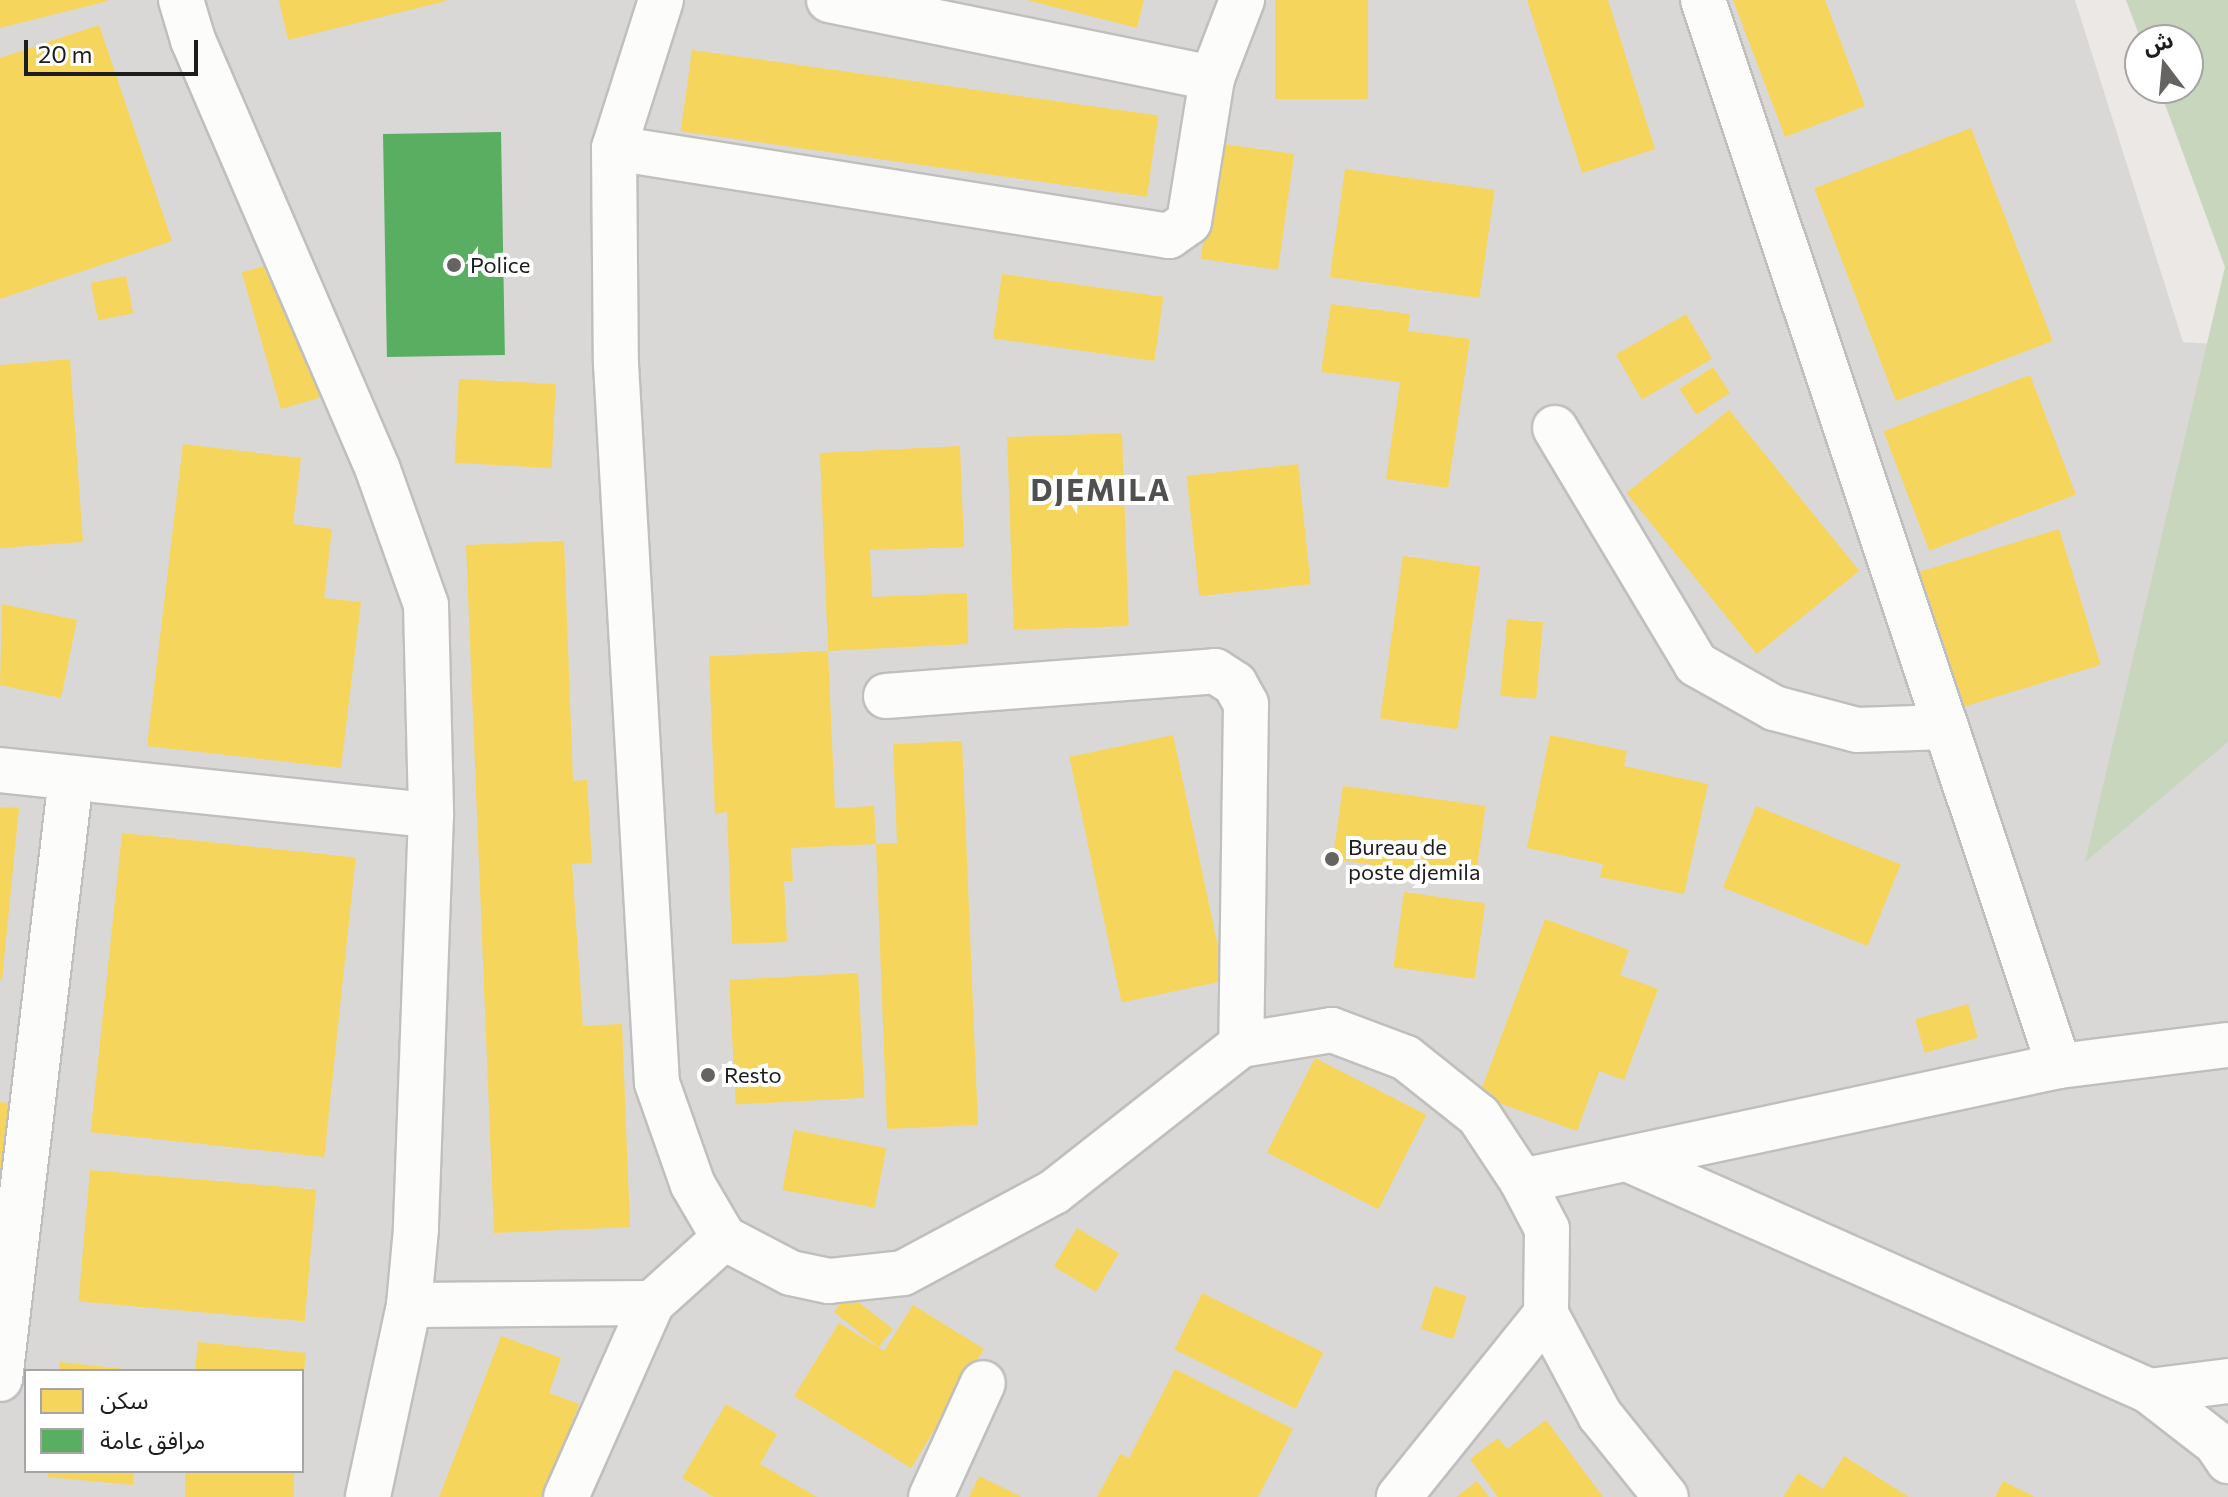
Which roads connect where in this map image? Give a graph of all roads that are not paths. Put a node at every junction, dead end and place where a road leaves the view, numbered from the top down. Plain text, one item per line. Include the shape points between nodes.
1 (181, 0) edge
2 (661, 0) edge
3 (829, 0) edge
4 (1242, 0) edge
5 (1703, 0) edge
6 (1212, 78) junction
7 (614, 148) junction
8 (1555, 428) dead end
9 (886, 696) dead end
10 (1946, 727) junction
11 (0, 770) edge
12 (71, 778) junction
13 (431, 815) junction
14 (1241, 1045) junction
15 (2228, 1045) edge
16 (2059, 1066) junction
17 (18, 1077) edge
18 (1629, 1160) junction
19 (1522, 1181) junction
20 (724, 1238) junction
21 (652, 1303) junction
22 (409, 1305) junction
23 (1546, 1314) junction
24 (1, 1363) edge
25 (2228, 1381) edge
26 (983, 1383) dead end
27 (2149, 1391) junction
28 (2228, 1461) edge
29 (368, 1497) edge
30 (566, 1497) edge
31 (931, 1497) edge
32 (1399, 1497) edge
33 (1666, 1497) edge

1 - 13 street via 193,40 378,470 426,605
2 - 7 street
3 - 6 street
4 - 6 street
5 - 10 street
6 - 7 street via 1189,222 1169,236
7 - 20 street via 616,364 657,1083 693,1185
8 - 10 street via 1696,664 1774,708 1857,730
9 - 14 street via 1215,671 1235,684 1246,704
10 - 16 street
11 - 12 street
12 - 13 street
12 - 17 street
13 - 22 street
14 - 19 street via 1332,1030 1406,1058 1479,1116
14 - 20 street via 1054,1192 903,1273 829,1281 791,1273
15 - 16 street
16 - 18 street
17 - 24 street
18 - 19 street
18 - 27 street
19 - 23 street via 1547,1229
20 - 21 street
21 - 22 street
21 - 30 street
22 - 29 street
23 - 32 street
23 - 33 street via 1600,1415
25 - 27 street
26 - 31 street
27 - 28 street via 2216,1443

